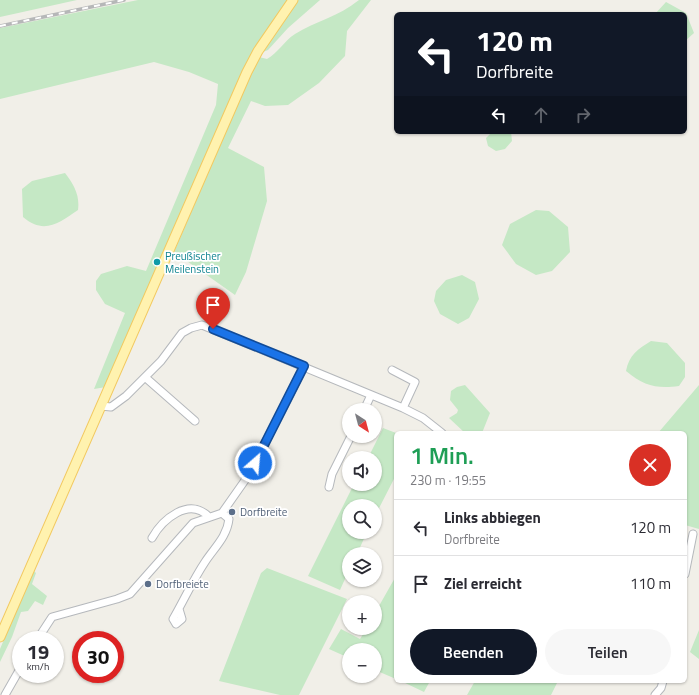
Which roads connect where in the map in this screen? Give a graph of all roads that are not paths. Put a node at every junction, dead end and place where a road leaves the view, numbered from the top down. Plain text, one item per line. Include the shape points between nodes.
1 (293, 0) edge
2 (304, 366) junction
3 (392, 370) dead end
4 (146, 378) junction
5 (371, 395) junction
6 (367, 403) edge
7 (101, 406) junction
8 (403, 408) junction
9 (195, 421) dead end
10 (440, 431) edge
11 (348, 443) edge
12 (329, 488) dead end
13 (222, 513) junction
14 (209, 517) junction
15 (693, 534) dead end
16 (152, 538) dead end
17 (687, 564) edge
18 (178, 610) dead end
19 (43, 631) edge
20 (0, 637) edge
21 (12, 683) edge
22 (662, 683) edge
23 (5, 695) edge
24 (655, 695) edge

1 - 7 main road via 258,51 247,72
2 - 4 street via 202,325 182,333 168,354
2 - 5 street
2 - 13 street via 248,476
3 - 8 street via 415,382
4 - 7 street via 114,405 107,408
4 - 9 street
5 - 6 street
5 - 8 street
7 - 20 main road
8 - 10 street via 424,418
11 - 12 street via 332,474
13 - 14 street
13 - 18 street via 229,519 228,526
14 - 16 street via 197,510 176,512 158,527
14 - 19 street via 193,523 185,530 130,594 52,617
15 - 17 street
21 - 23 street
22 - 24 street

